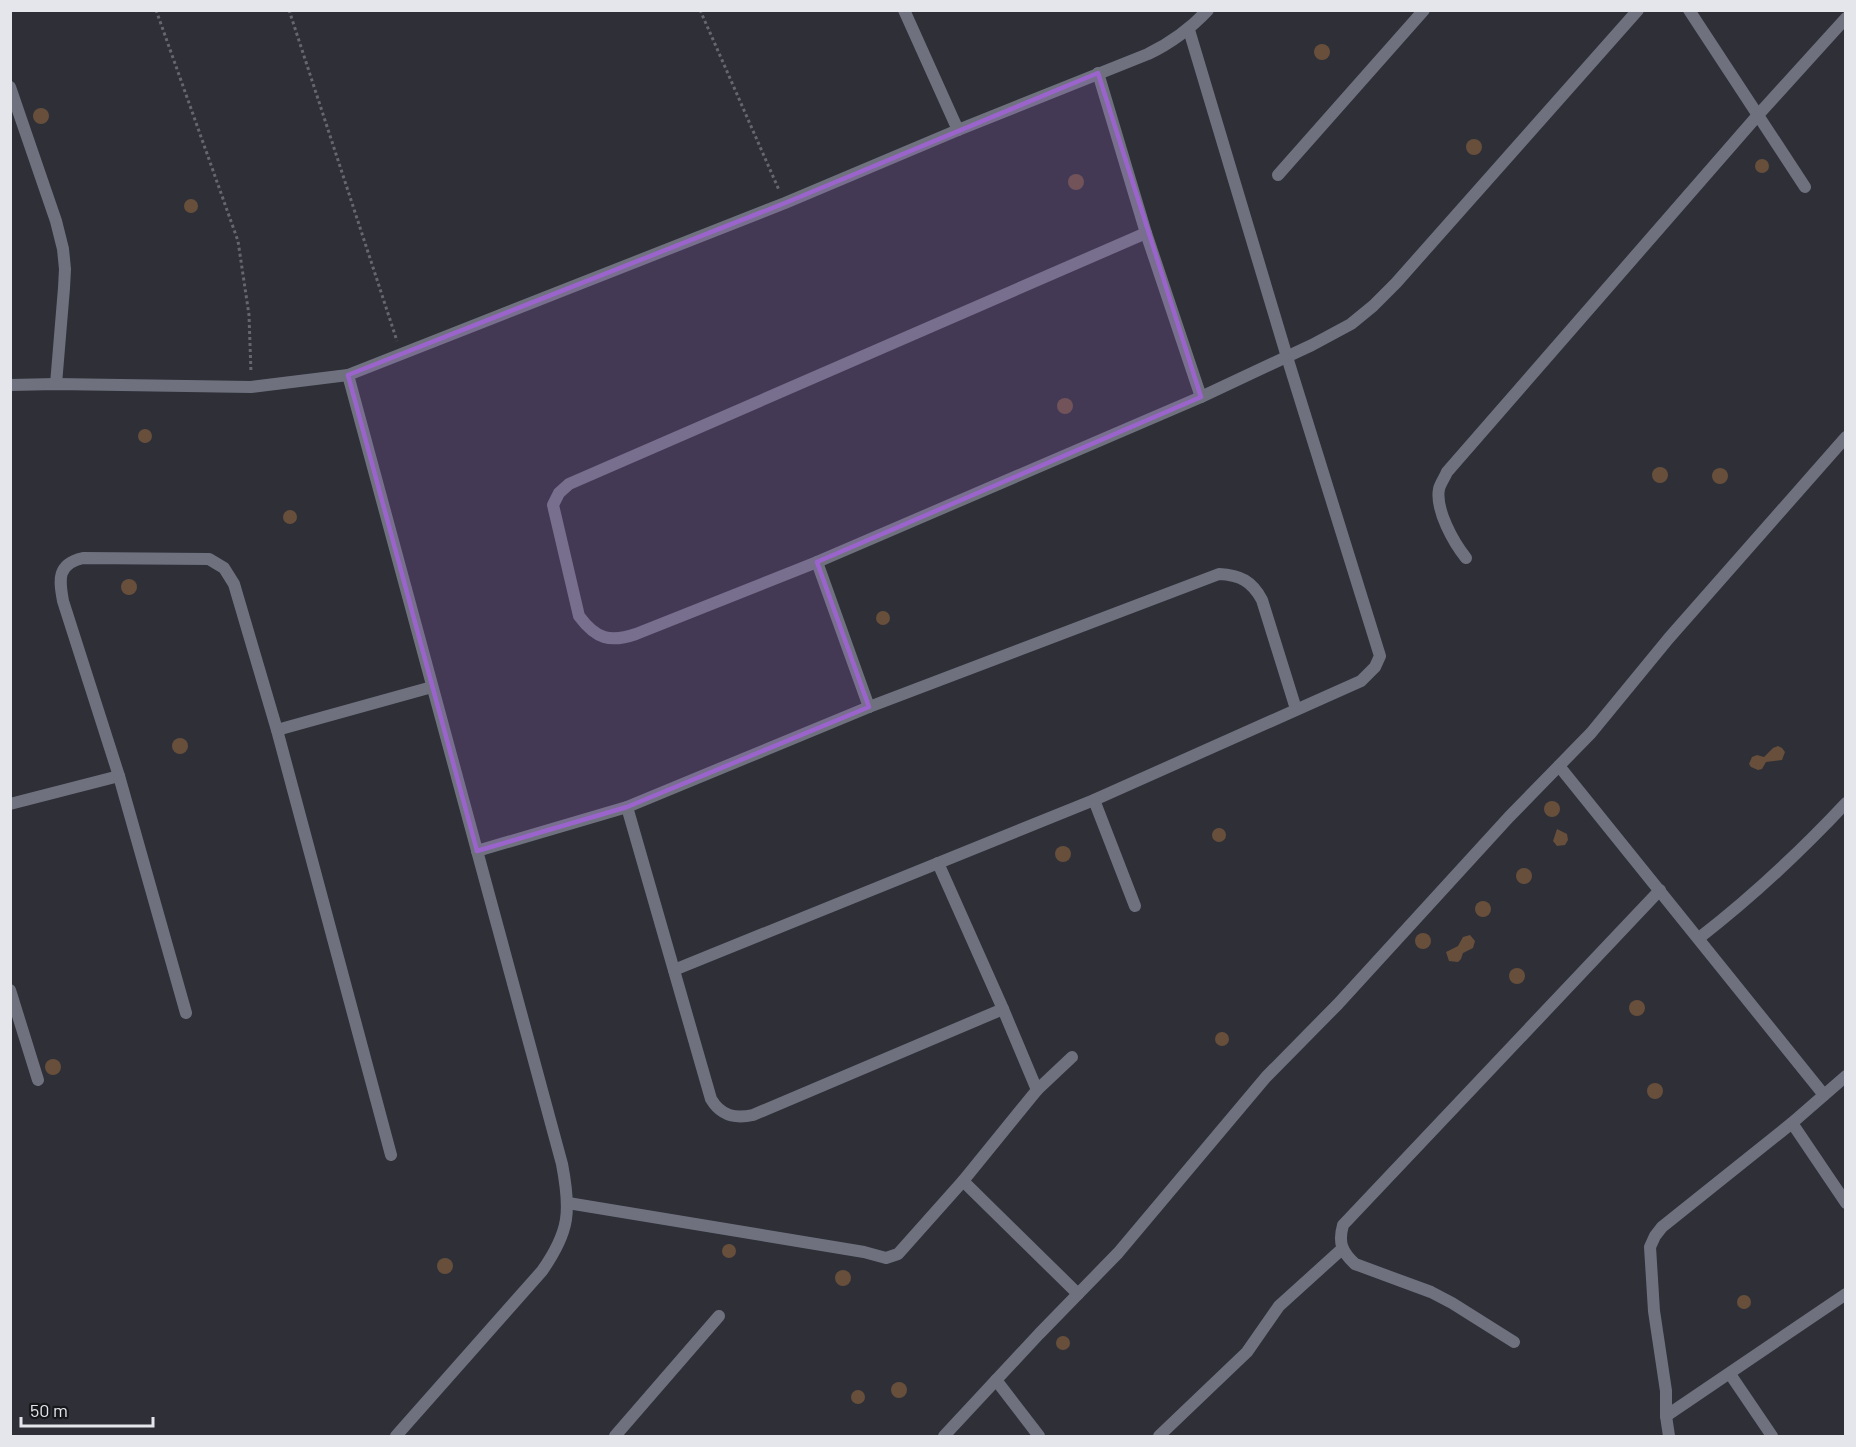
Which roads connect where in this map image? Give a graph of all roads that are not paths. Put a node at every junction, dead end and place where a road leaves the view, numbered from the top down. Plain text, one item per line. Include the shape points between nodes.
1 (904, 10) edge
2 (1208, 10) edge
3 (1424, 10) edge
4 (1638, 10) edge
5 (1689, 10) edge
6 (1845, 18) edge
7 (1189, 30) junction
8 (1098, 73) junction
9 (10, 87) edge
10 (1758, 115) junction
11 (958, 130) junction
12 (1278, 175) dead end
13 (1804, 187) dead end
14 (1146, 233) junction
15 (1287, 357) junction
16 (348, 375) junction
17 (56, 384) junction
18 (10, 385) edge
19 (1201, 397) junction
20 (1845, 436) edge
21 (1466, 558) dead end
22 (817, 562) junction
23 (432, 687) junction
24 (869, 707) junction
25 (1296, 709) junction
26 (277, 730) junction
27 (1559, 766) junction
28 (118, 776) junction
29 (1094, 800) junction
30 (1845, 803) edge
31 (10, 804) edge
32 (627, 807) junction
33 (477, 851) junction
34 (938, 863) junction
35 (1660, 890) junction
36 (1135, 906) dead end
37 (1699, 938) junction
38 (674, 970) junction
39 (10, 990) edge
40 (1004, 1009) junction
41 (186, 1013) dead end
42 (1072, 1057) dead end
43 (1845, 1076) edge
44 (38, 1080) dead end
45 (1037, 1090) junction
46 (1824, 1095) junction
47 (1792, 1123) junction
48 (391, 1155) dead end
49 (963, 1181) junction
50 (568, 1203) junction
51 (1845, 1203) edge
52 (1342, 1249) junction
53 (1078, 1294) junction
54 (1845, 1294) edge
55 (719, 1316) dead end
56 (1514, 1342) dead end
57 (1730, 1374) junction
58 (996, 1380) junction
59 (1666, 1416) junction
60 (396, 1437) edge
61 (615, 1437) edge
62 (944, 1437) edge
63 (1039, 1437) edge
64 (1159, 1437) edge
65 (1669, 1437) edge
66 (1772, 1437) edge

1 - 11 street
2 - 7 street
3 - 12 street
4 - 15 street via 1373,306 1352,324
5 - 10 street
6 - 10 street
7 - 8 street via 1148,54
7 - 15 street
8 - 11 street
8 - 14 street
9 - 17 street via 63,249 65,269
10 - 13 street
10 - 21 street via 1448,472 1439,490 1440,505 1448,530
11 - 16 street via 785,203
14 - 19 street
14 - 22 street via 580,478 559,493 553,505 579,616 587,627 607,639 620,640
15 - 19 street
15 - 25 street via 1380,656 1375,668 1361,681
16 - 17 street via 251,387
16 - 23 street
17 - 18 street
19 - 22 street
20 - 27 street
22 - 24 street
23 - 26 street
23 - 33 street
24 - 25 street via 1219,574 1242,577 1257,591
24 - 32 street
25 - 29 street
26 - 28 street via 238,593 219,564 200,557 83,558 63,570 63,602
26 - 48 street
27 - 35 street
27 - 53 street via 1266,1077 1118,1253
28 - 31 street
28 - 41 street
29 - 34 street
29 - 36 street
30 - 37 street via 1746,902
32 - 33 street
32 - 38 street
33 - 50 street via 562,1164
34 - 38 street
34 - 40 street
35 - 37 street
35 - 52 street via 1348,1218 1341,1233
37 - 46 street
38 - 40 street via 711,1099 732,1117 753,1115
39 - 44 street
40 - 45 street
42 - 45 street
43 - 46 street
45 - 49 street
46 - 47 street
47 - 51 street
47 - 59 street via 1662,1227 1652,1241 1654,1311
49 - 50 street via 898,1254 886,1258
49 - 53 street
50 - 60 street via 566,1226 542,1271
52 - 56 street via 1355,1264 1431,1292
52 - 64 street via 1279,1306 1247,1352
53 - 58 street
54 - 57 street
55 - 61 street
57 - 59 street
57 - 66 street
58 - 62 street
58 - 63 street
59 - 65 street

